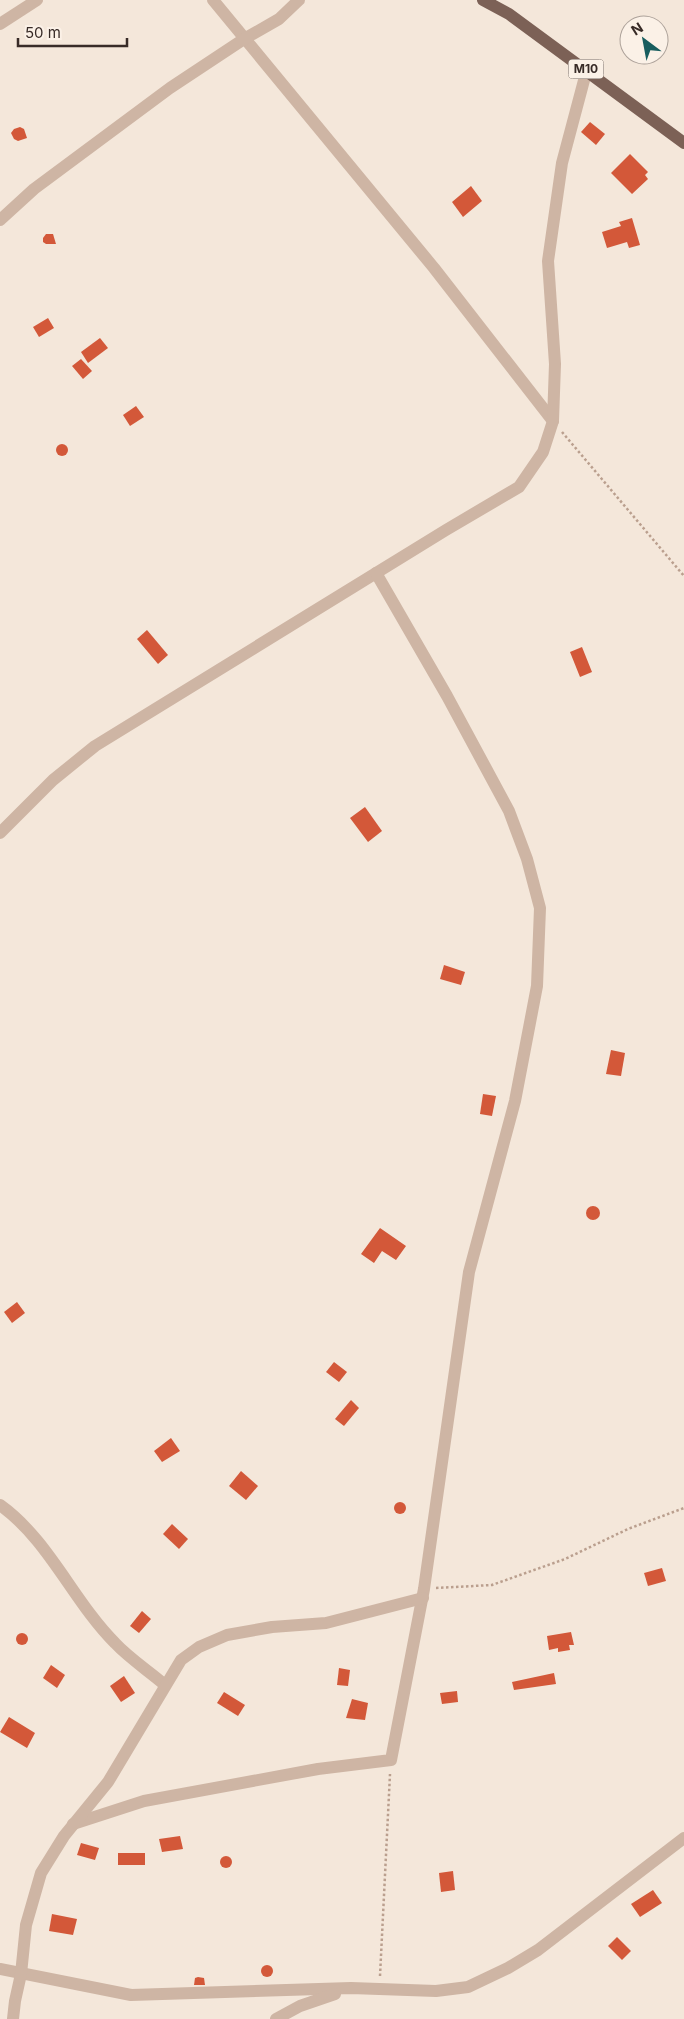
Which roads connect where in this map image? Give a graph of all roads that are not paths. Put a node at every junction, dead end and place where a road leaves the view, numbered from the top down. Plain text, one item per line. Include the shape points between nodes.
1 (37, 0) edge
2 (213, 0) edge
3 (299, 0) edge
4 (483, 0) edge
5 (0, 24) edge
6 (244, 39) junction
7 (587, 70) junction
8 (684, 143) edge
9 (0, 220) edge
10 (553, 421) junction
11 (376, 573) junction
12 (0, 833) edge
13 (0, 1505) edge
14 (424, 1594) junction
15 (165, 1685) junction
16 (74, 1824) junction
17 (684, 1838) edge
18 (0, 1969) edge
19 (21, 1974) junction
20 (351, 1988) junction
21 (14, 2019) edge
22 (276, 2019) edge

1 - 5 street
2 - 6 street
3 - 6 street via 279,19
4 - 7 main road, M10 via 509,14
6 - 9 street via 170,88 34,188
6 - 10 street via 434,268
7 - 8 main road, M10
7 - 10 street via 562,164 548,261 556,364
10 - 11 street via 543,452 519,487
11 - 12 street via 95,746 53,780
11 - 14 street via 509,811 527,859 540,908 537,986 515,1101 469,1272
13 - 15 street via 35,1540 115,1643
14 - 15 street via 326,1623 272,1626 227,1635 199,1647 181,1660
14 - 16 street via 390,1760 318,1769 144,1801
15 - 16 street via 108,1782
16 - 19 street via 41,1873 26,1925
17 - 20 street via 538,1950 508,1968 468,1986 436,1991
18 - 19 street
19 - 20 street via 131,1995
19 - 21 street
20 - 22 street via 300,2006

